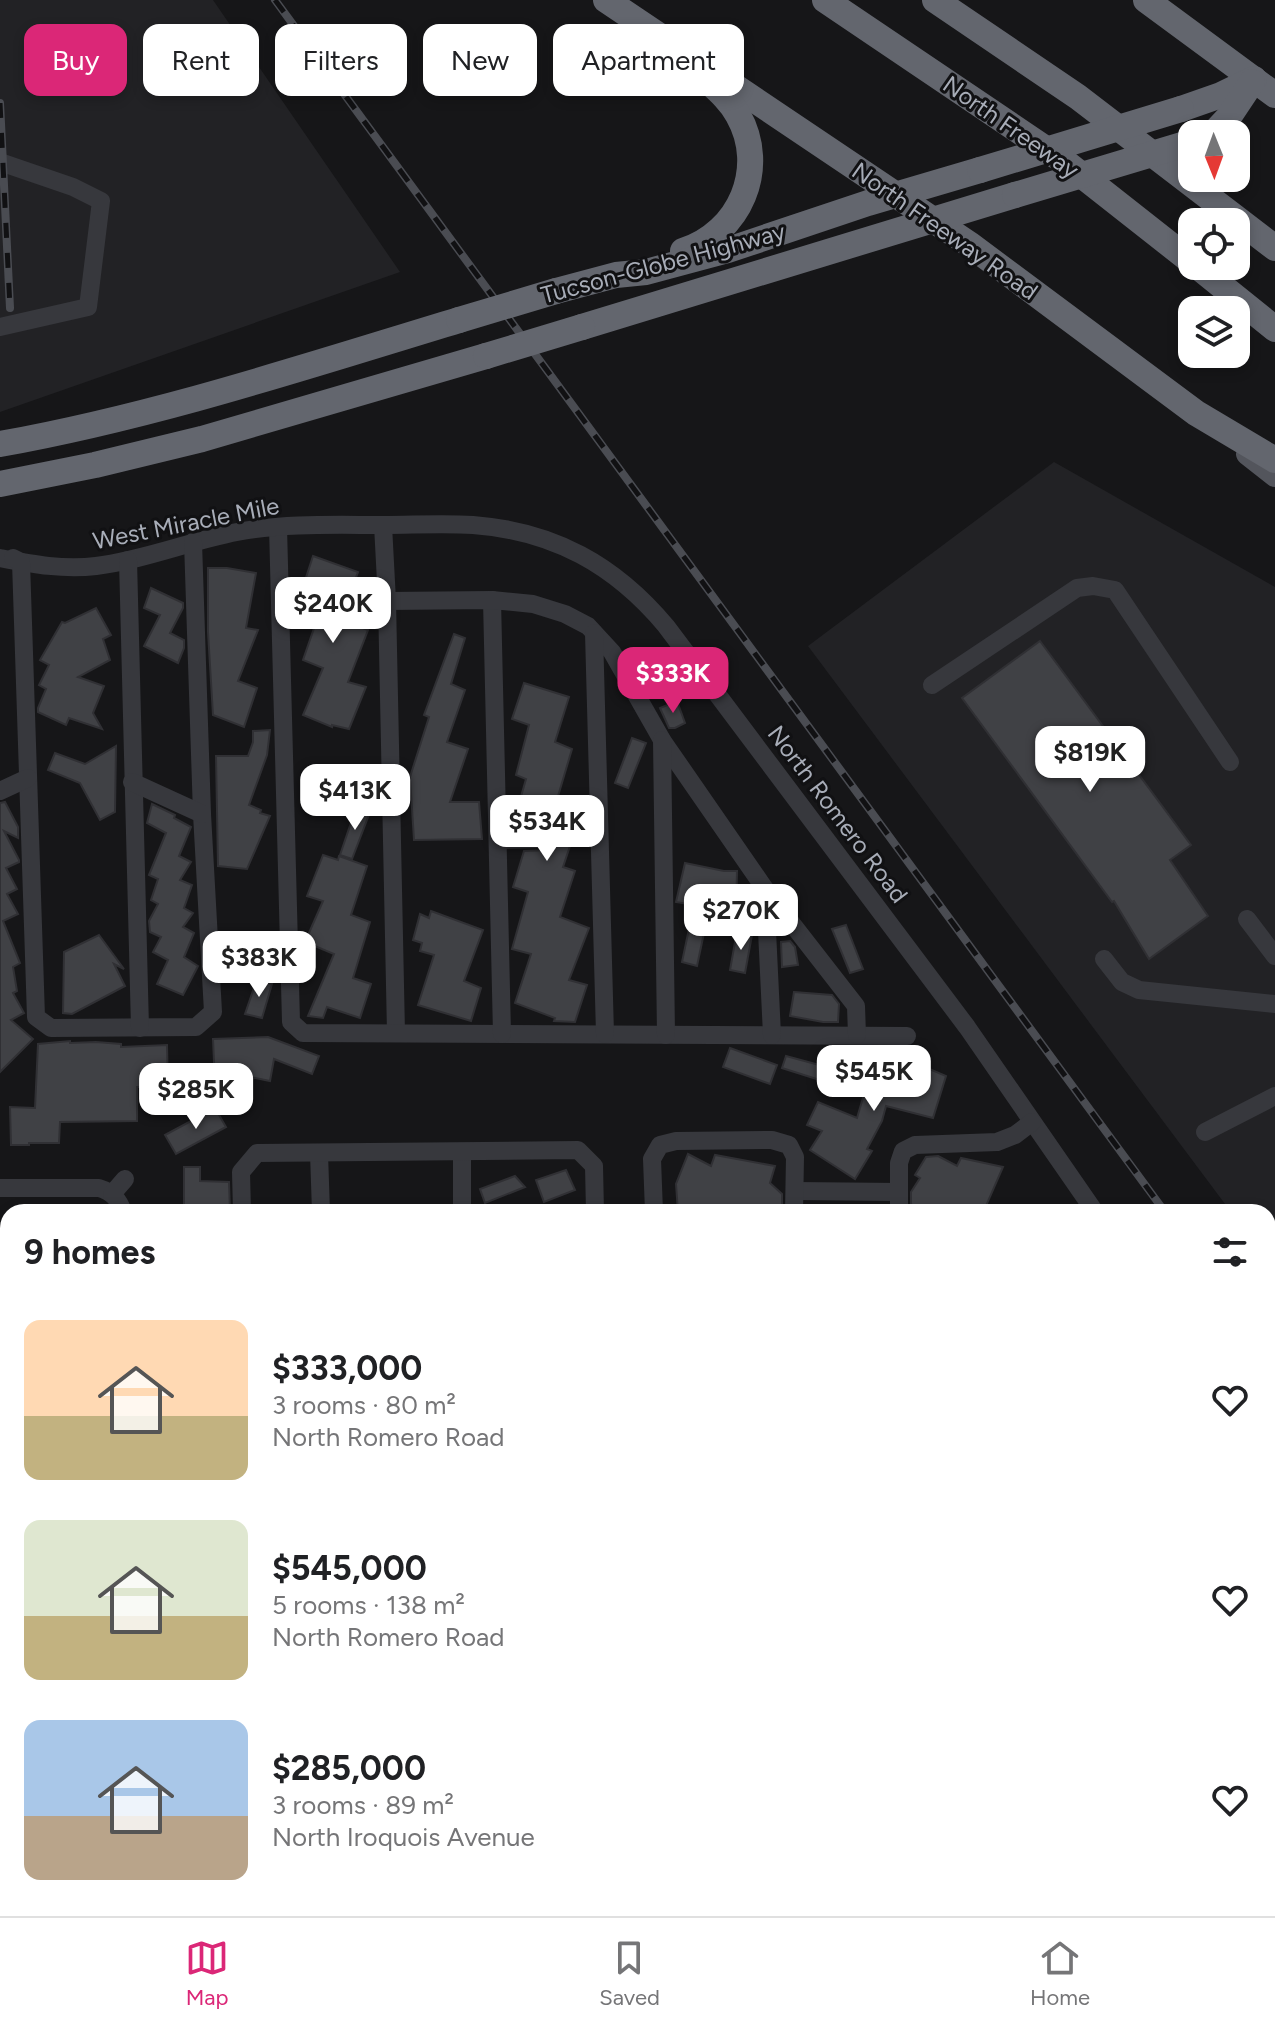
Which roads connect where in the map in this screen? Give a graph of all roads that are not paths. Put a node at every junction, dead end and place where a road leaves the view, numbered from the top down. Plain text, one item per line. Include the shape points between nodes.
1 (606, 0) edge
2 (825, 0) edge
3 (935, 0) edge
4 (1146, 0) edge
5 (633, 19) junction
6 (1265, 87) edge
7 (1226, 120) edge
8 (1178, 146) edge
9 (0, 162) edge
10 (895, 195) junction
11 (931, 219) junction
12 (1275, 248) edge
13 (1178, 251) edge
14 (616, 275) junction
15 (1214, 280) edge
16 (0, 327) edge
17 (1275, 329) edge
18 (1196, 413) junction
19 (0, 444) edge
20 (1275, 460) edge
21 (1275, 476) edge
22 (0, 486) edge
23 (383, 525) junction
24 (278, 527) junction
25 (193, 542) junction
26 (0, 555) edge
27 (128, 560) junction
28 (21, 562) junction
29 (492, 600) junction
30 (387, 601) junction
31 (594, 633) junction
32 (932, 685) dead end
33 (662, 740) junction
34 (1230, 762) dead end
35 (28, 778) junction
36 (132, 782) junction
37 (0, 791) edge
38 (202, 814) junction
39 (543, 839) dead end
40 (498, 840) junction
41 (765, 889) junction
42 (1247, 919) dead end
43 (1275, 956) edge
44 (1104, 959) dead end
45 (1275, 1004) edge
46 (140, 1028) junction
47 (396, 1033) junction
48 (502, 1034) junction
49 (605, 1034) junction
50 (666, 1035) junction
51 (772, 1035) junction
52 (857, 1035) junction
53 (907, 1036) dead end
54 (1275, 1096) edge
55 (1032, 1122) junction
56 (1205, 1132) dead end
57 (462, 1152) junction
58 (319, 1153) junction
59 (125, 1179) dead end
60 (0, 1188) edge
61 (795, 1191) junction
62 (899, 1192) junction
63 (112, 1194) junction
64 (119, 1204) edge
65 (242, 1204) edge
66 (321, 1204) edge
67 (462, 1204) edge
68 (595, 1204) edge
69 (654, 1204) edge
70 (794, 1204) edge
71 (899, 1204) edge
72 (1089, 1204) edge

1 - 5 highway, North Freeway Road
2 - 13 highway, North Freeway via 1065,162
3 - 12 highway via 1078,97
4 - 6 highway
5 - 10 highway, North Freeway Road
5 - 14 highway via 731,104 746,133 751,165 741,203 715,235
6 - 7 highway
6 - 10 highway, Tucson-Globe Highway, bridge via 1221,95
8 - 11 highway, Tucson-Globe Highway, bridge
9 - 16 street via 101,201 88,307
10 - 11 highway, North Freeway Road
10 - 14 highway, Tucson-Globe Highway via 728,250
11 - 18 highway, North Freeway Road
11 - 22 highway, Tucson-Globe Highway, bridge via 202,439
14 - 19 highway, Tucson-Globe Highway, bridge via 167,407
15 - 17 highway
18 - 20 highway
18 - 21 main road, North Freeway Road
23 - 24 street, West Miracle Mile
23 - 30 street
23 - 55 street, North Romero Road via 473,525 527,533 575,551 639,595 948,1001
24 - 25 street, West Miracle Mile
24 - 47 street via 291,1022 303,1033
25 - 27 street, West Miracle Mile
25 - 38 street
26 - 28 street, West Miracle Mile
27 - 28 street, West Miracle Mile via 71,567
27 - 36 street
28 - 35 street
29 - 30 street
29 - 31 street via 544,607
29 - 40 street
30 - 47 street
31 - 33 street via 612,652
31 - 49 street
32 - 34 street via 1077,588 1115,590
33 - 41 street
33 - 50 street
35 - 37 street
35 - 46 street via 36,1017 51,1028
36 - 38 street
36 - 46 street
38 - 46 street via 213,1012 196,1027
39 - 40 street
40 - 48 street
41 - 51 street
41 - 52 street via 856,1006
42 - 43 street
44 - 45 street via 1122,982 1139,990
47 - 48 street
48 - 49 street
49 - 50 street
50 - 51 street
51 - 52 street
52 - 53 street
54 - 56 street
55 - 62 street via 997,1142 915,1145 903,1151
55 - 72 street, North Romero Road
57 - 58 street
57 - 67 street
57 - 68 street via 578,1150 594,1166
58 - 65 street via 257,1153 241,1172
58 - 66 street
59 - 63 street
60 - 63 street via 99,1188
61 - 62 street
61 - 69 street via 795,1157 789,1145 772,1140 676,1141 660,1145 652,1159
61 - 70 street
62 - 71 street
63 - 64 street

